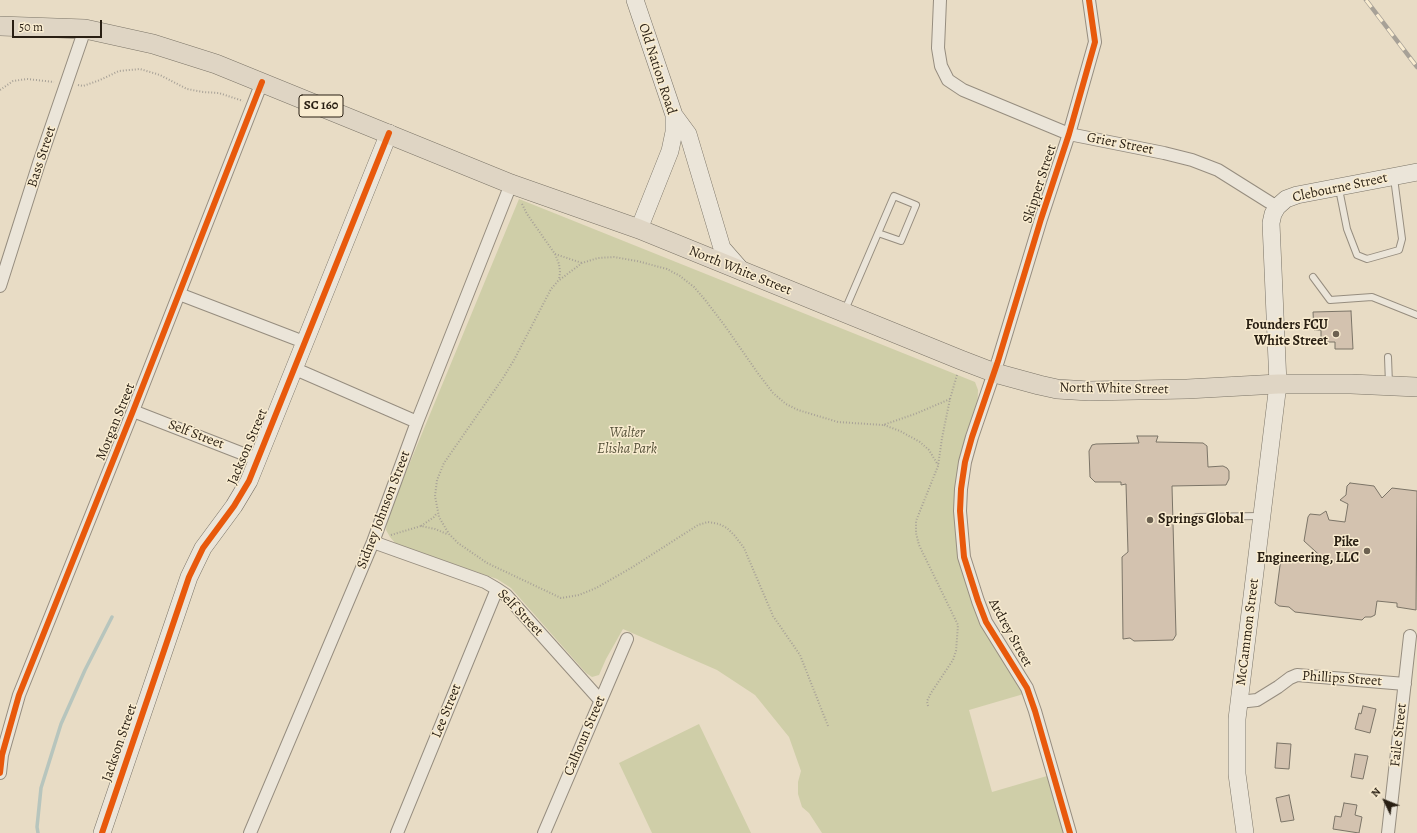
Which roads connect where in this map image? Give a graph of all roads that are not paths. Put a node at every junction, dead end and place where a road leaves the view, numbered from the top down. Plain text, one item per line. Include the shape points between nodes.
1 (635, 0) edge
2 (940, 0) edge
3 (1089, 0) edge
4 (0, 26) edge
5 (85, 29) junction
6 (262, 82) junction
7 (674, 116) junction
8 (389, 133) junction
9 (1068, 134) junction
10 (1417, 172) edge
11 (1393, 177) junction
12 (511, 184) junction
13 (1338, 187) junction
14 (1277, 207) junction
15 (639, 229) junction
16 (878, 233) junction
17 (743, 272) junction
18 (1313, 277) dead end
19 (0, 286) edge
20 (179, 294) junction
21 (844, 313) junction
22 (1417, 315) edge
23 (304, 342) junction
24 (1388, 357) dead end
25 (293, 368) junction
26 (995, 373) junction
27 (1278, 384) junction
28 (1389, 386) junction
29 (1417, 387) edge
30 (133, 411) junction
31 (418, 422) junction
32 (259, 460) junction
33 (1262, 516) junction
34 (1196, 517) dead end
35 (373, 542) junction
36 (498, 589) junction
37 (1410, 636) dead end
38 (627, 639) dead end
39 (1405, 684) junction
40 (600, 700) junction
41 (1239, 702) junction
42 (0, 773) edge
43 (102, 833) edge
44 (250, 833) edge
45 (397, 833) edge
46 (544, 833) edge
47 (1070, 833) edge
48 (1245, 833) edge
49 (1388, 833) edge

1 - 7 street, Old Nation Road
2 - 9 street, Grier Street via 938,48 941,66 948,80 963,90
3 - 9 street, Skipper Street via 1095,42
4 - 5 main road, North White Street
5 - 6 main road, North White Street / SC 160 via 153,44
5 - 19 street, Bass Street
6 - 8 main road, North White Street / SC 160
6 - 20 street, Morgan Street
7 - 15 street, Old Nation Road via 670,151
7 - 17 street via 688,134 722,248
8 - 12 main road, North White Street / SC 160
8 - 23 street, Jackson Street
9 - 14 street, Grier Street via 1164,152 1192,160 1218,170
9 - 26 street, Skipper Street
10 - 11 street, Clebourne Street
11 - 13 street, Clebourne Street
11 - 13 lane via 1402,239 1399,250 1367,259 1357,255 1347,229
12 - 15 main road, North White Street / SC 160
12 - 31 street, Sidney Johnson Street
13 - 14 street, Clebourne Street via 1296,195
14 - 27 street, Clebourne Street via 1271,223
15 - 17 main road, North White Street
16 - 16 lane via 894,196 916,205 901,242
16 - 21 lane
17 - 21 main road, North White Street
18 - 22 lane via 1330,300 1372,297
20 - 23 street
20 - 30 street, Morgan Street
21 - 26 main road, North White Street
23 - 25 street, Jackson Street
24 - 28 lane
25 - 31 street
25 - 32 street, Jackson Street
26 - 27 main road, North White Street via 1056,389 1089,391
26 - 47 street, Ardrey Street via 965,462 960,511 964,556 986,622 1027,688
27 - 28 main road, North White Street
27 - 33 street, McCammon Street
28 - 29 main road, North White Street
30 - 32 street, Self Street
30 - 42 street, Morgan Street via 19,695 2,755
31 - 35 street, Sidney Johnson Street
32 - 43 street, Jackson Street via 234,506 203,548 189,577
33 - 34 lane
33 - 41 street, McCammon Street
35 - 36 street, Self Street
35 - 44 street, Sidney Johnson Street
36 - 40 street, Self Street
36 - 45 street, Lee Street
37 - 39 street, Faile Street
38 - 40 street, Calhoun Street
39 - 41 street, Phillips Street via 1297,675 1256,700
39 - 49 street, Faile Street
40 - 46 street, Calhoun Street
41 - 48 street, McCammon Street via 1237,774

